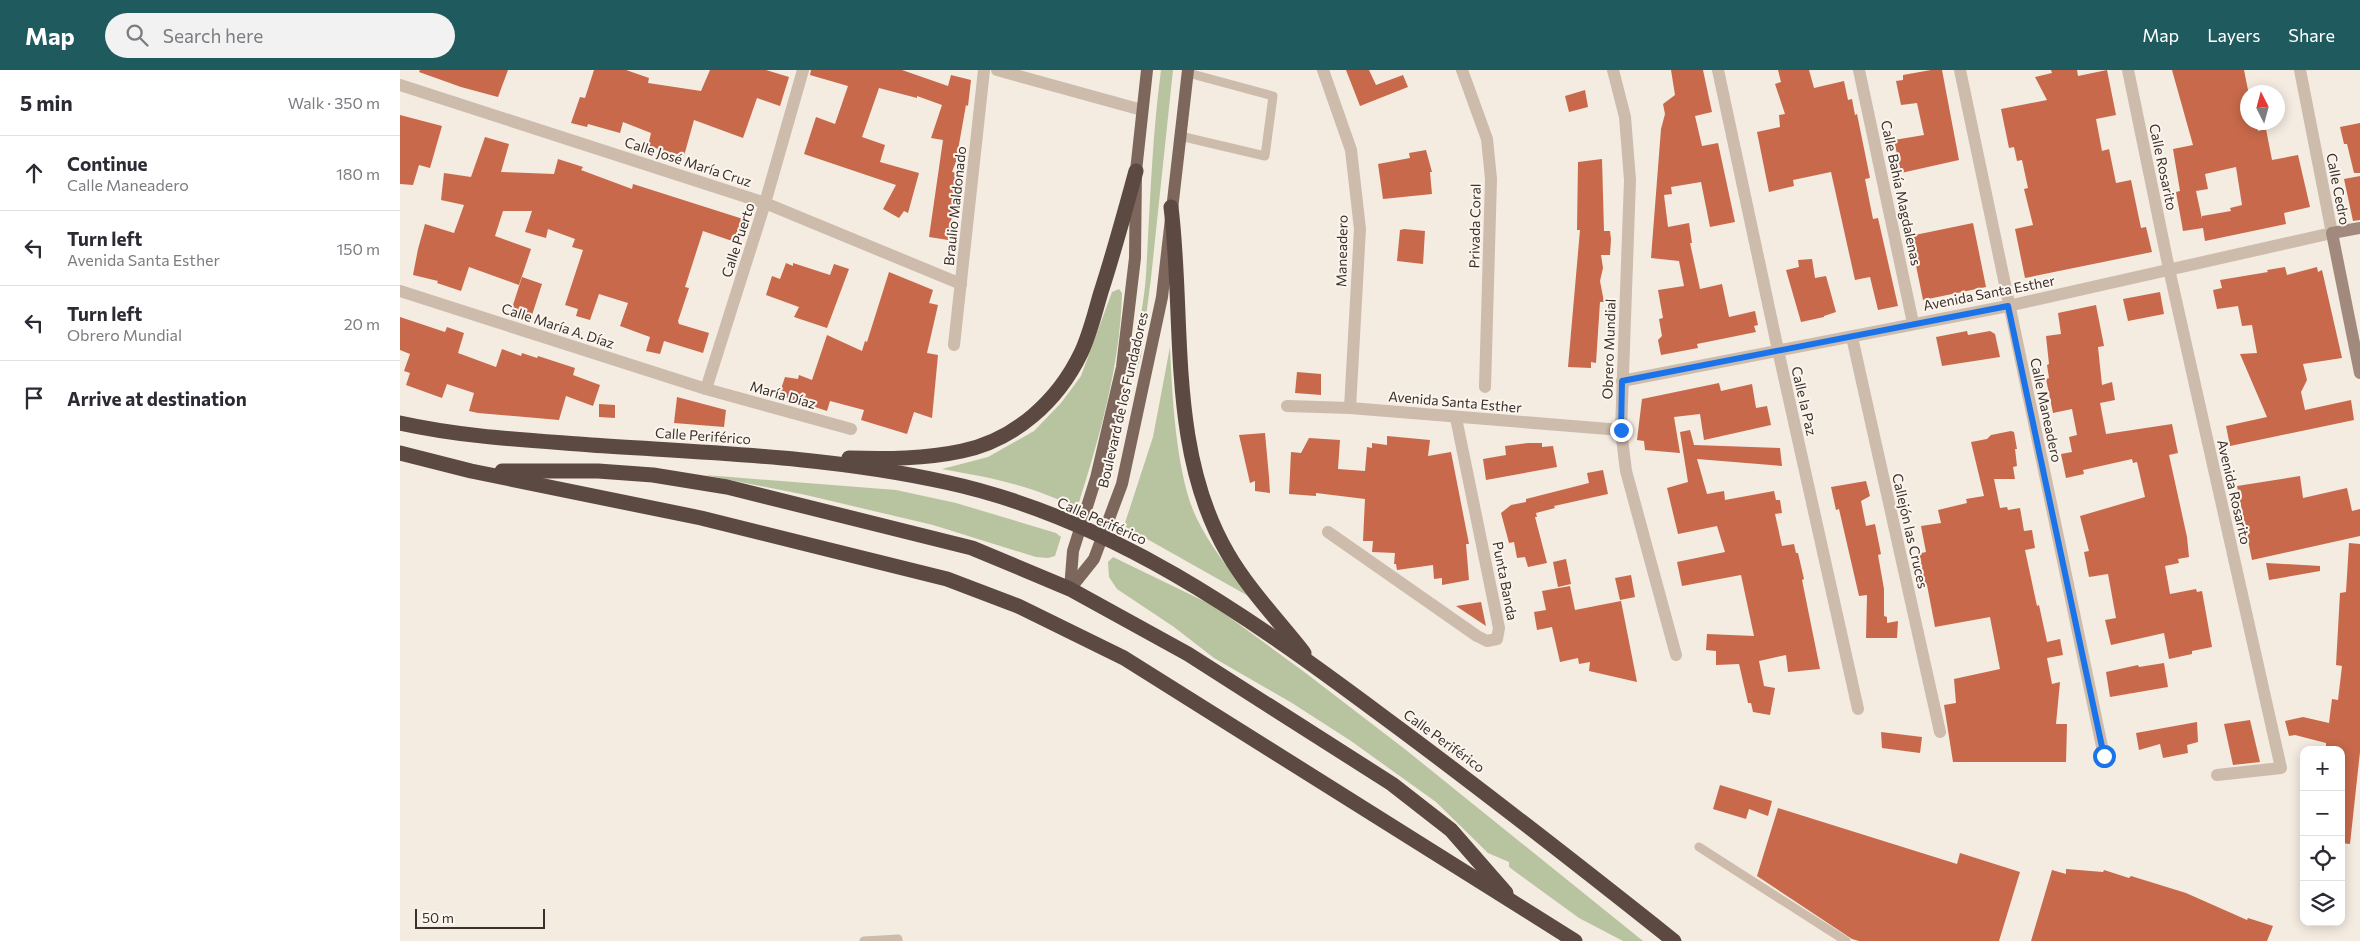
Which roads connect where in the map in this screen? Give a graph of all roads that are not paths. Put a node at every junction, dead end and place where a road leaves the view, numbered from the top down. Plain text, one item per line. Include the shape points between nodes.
1 (803, 70) edge
2 (984, 70) edge
3 (997, 70) edge
4 (1147, 70) edge
5 (1323, 70) edge
6 (1462, 70) edge
7 (1612, 70) edge
8 (1718, 70) edge
9 (1859, 70) edge
10 (1960, 70) edge
11 (2128, 70) edge
12 (2300, 70) edge
13 (1188, 72) edge
14 (400, 85) edge
15 (1142, 110) junction
16 (1180, 136) junction
17 (1136, 171) junction
18 (765, 203) junction
19 (1171, 206) junction
20 (2360, 228) edge
21 (2332, 233) junction
22 (2169, 269) junction
23 (961, 284) junction
24 (400, 291) edge
25 (2008, 306) junction
26 (1913, 323) junction
27 (1852, 337) junction
28 (954, 345) dead end
29 (1778, 350) junction
30 (2360, 373) edge
31 (1622, 381) junction
32 (1485, 387) dead end
33 (706, 389) junction
34 (1287, 406) dead end
35 (1350, 408) junction
36 (1456, 418) junction
37 (400, 423) edge
38 (851, 430) dead end
39 (1621, 430) junction
40 (400, 453) edge
41 (792, 458) junction
42 (471, 471) junction
43 (1328, 532) dead end
44 (1070, 589) junction
45 (1676, 655) dead end
46 (1313, 664) junction
47 (1858, 709) dead end
48 (1940, 732) dead end
49 (2104, 756) dead end
50 (2218, 775) dead end
51 (1699, 847) dead end
52 (1516, 905) junction
53 (1570, 938) edge
54 (864, 941) edge
55 (898, 941) edge
56 (1674, 941) edge
57 (1846, 941) edge

1 - 18 street, Calle Puerto
2 - 23 street, Braulio Maldonado
3 - 15 street
4 - 15 main road, Boulevard de los Fundadores
5 - 35 street, Maneadero via 1352,150 1360,229
6 - 32 street, Privada Coral via 1487,139 1491,179
7 - 31 street, Obrero Mundial via 1625,116 1630,180
8 - 29 street, Calle la Paz
9 - 26 street, Calle Bahía Magdalenas
10 - 25 street, Calle Maneadero
11 - 22 street, Calle Rosarito
12 - 21 street, Calle Cedro
13 - 16 main road, Boulevard de los Fundadores
13 - 16 lane via 1273,96 1266,156
14 - 18 street, Calle José María Cruz
15 - 17 main road, Boulevard de los Fundadores
16 - 19 main road, Boulevard de los Fundadores
17 - 41 highway via 1082,352 1065,382 1020,427 964,451 930,457
17 - 44 main road, Boulevard de los Fundadores via 1135,258 1122,366 1096,478 1073,551
18 - 23 street, Calle José María Cruz
18 - 33 street, Calle Puerto
19 - 44 main road, Boulevard de los Fundadores via 1162,297 1122,484 1094,559
19 - 46 highway via 1182,388 1195,470 1212,523 1229,555
20 - 21 street, Avenida Santa Esther
21 - 22 street, Avenida Santa Esther
21 - 30 street, Calle Cedro
22 - 25 street, Avenida Santa Esther
22 - 50 street, Avenida Rosarito via 2281,768
23 - 28 street, Braulio Maldonado
24 - 33 street, Calle María A. Díaz
25 - 26 street, Avenida Santa Esther
25 - 49 street, Calle Maneadero
26 - 27 street, Avenida Santa Esther
27 - 29 street, Avenida Santa Esther
27 - 48 street, Callejón las Cruces
29 - 31 street, Avenida Santa Esther
29 - 47 street, Calle la Paz
31 - 39 street, Obrero Mundial
33 - 38 street, María Díaz
34 - 35 street, Avenida Santa Esther
35 - 36 street, Avenida Santa Esther
36 - 39 street, Avenida Santa Esther
36 - 43 street, Punta Banda via 1500,628 1497,639 1487,641 1477,636
37 - 41 highway, Calle Periférico via 471,436
39 - 45 street, Obrero Mundial via 1626,471
40 - 42 highway
41 - 46 highway, Calle Periférico via 945,482 997,495 1064,520 1114,542 1210,594
42 - 44 highway via 598,471 652,475 728,487 972,548
42 - 52 highway via 711,520 947,579 1018,606 1124,658
44 - 52 highway via 1188,654 1392,784 1451,830
46 - 56 highway, Calle Periférico via 1497,800
51 - 57 lane
52 - 53 highway
54 - 55 lane

